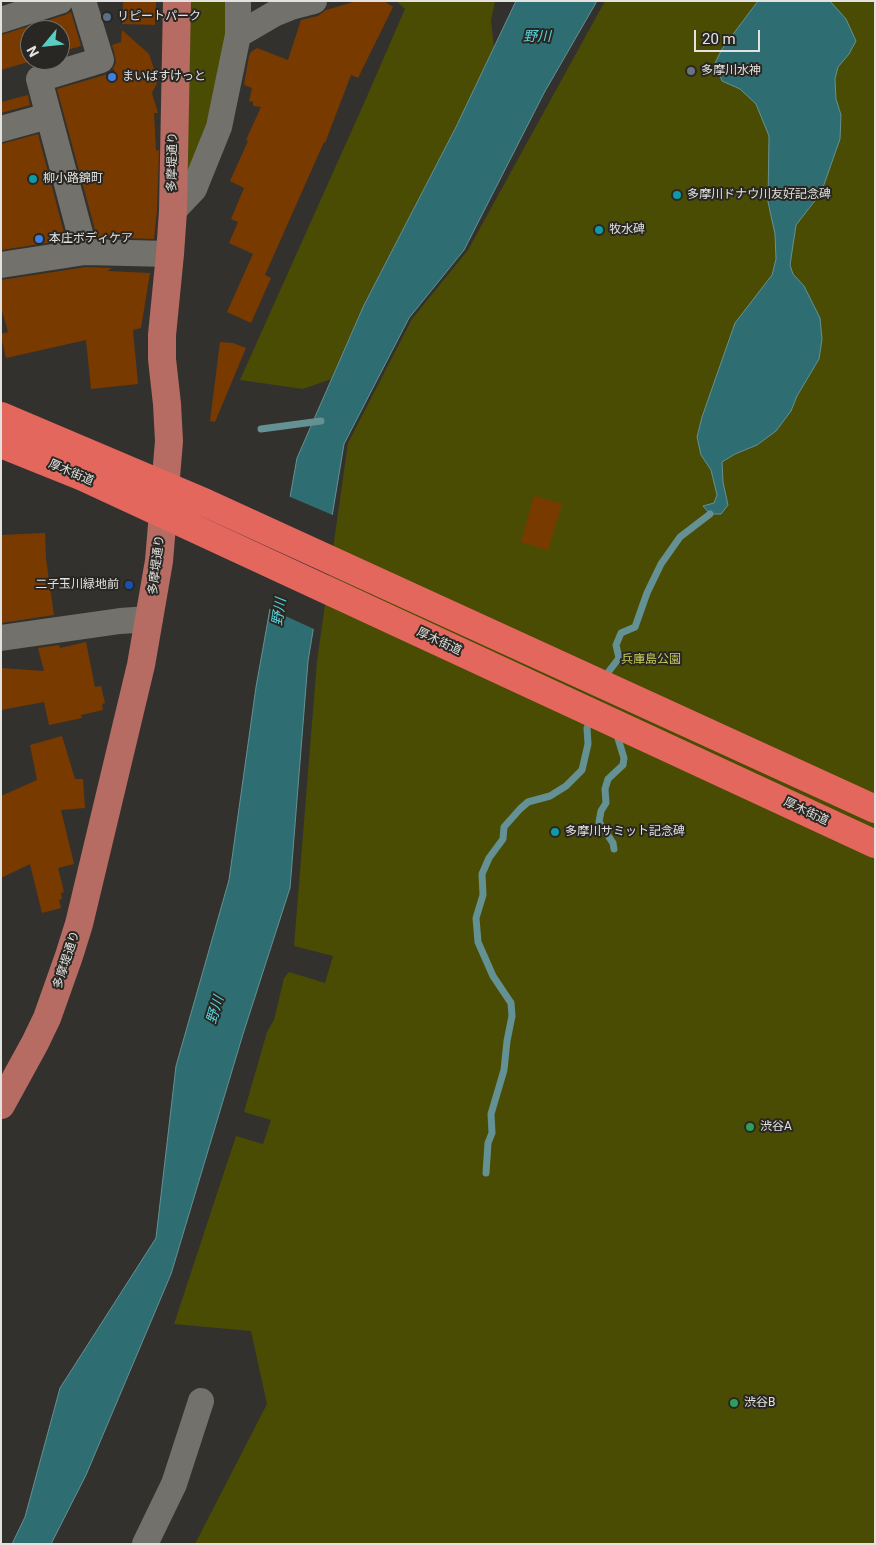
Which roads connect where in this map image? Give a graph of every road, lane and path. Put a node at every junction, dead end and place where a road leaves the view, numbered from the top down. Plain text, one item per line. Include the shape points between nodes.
1 (60, 1) edge
2 (83, 1) edge
3 (177, 1) edge
4 (238, 1) edge
5 (314, 1) edge
6 (1, 20) edge
7 (238, 36) junction
8 (48, 116) junction
9 (1, 130) edge
10 (172, 211) junction
11 (85, 252) junction
12 (170, 254) junction
13 (1, 265) edge
14 (1, 416) edge
15 (1, 444) edge
16 (150, 619) junction
17 (1, 638) edge
18 (875, 810) edge
19 (875, 844) edge
20 (1, 1106) edge
21 (201, 1401) dead end
22 (145, 1544) edge

1 - 6 street
2 - 8 street via 101,60 38,79
3 - 10 main road, 多摩堤通り
4 - 7 street
5 - 7 street via 291,6
7 - 10 street via 219,127 194,189
8 - 9 street
8 - 11 street
10 - 12 main road, 多摩堤通り
11 - 12 street
11 - 13 street
12 - 16 main road, 多摩堤通り via 162,335 169,441 159,561
14 - 18 highway, 厚木街道 via 206,504
15 - 19 highway, 厚木街道 via 83,478
16 - 17 street
16 - 20 main road, 多摩堤通り via 96,857 69,956 47,1018
21 - 22 street via 174,1484

